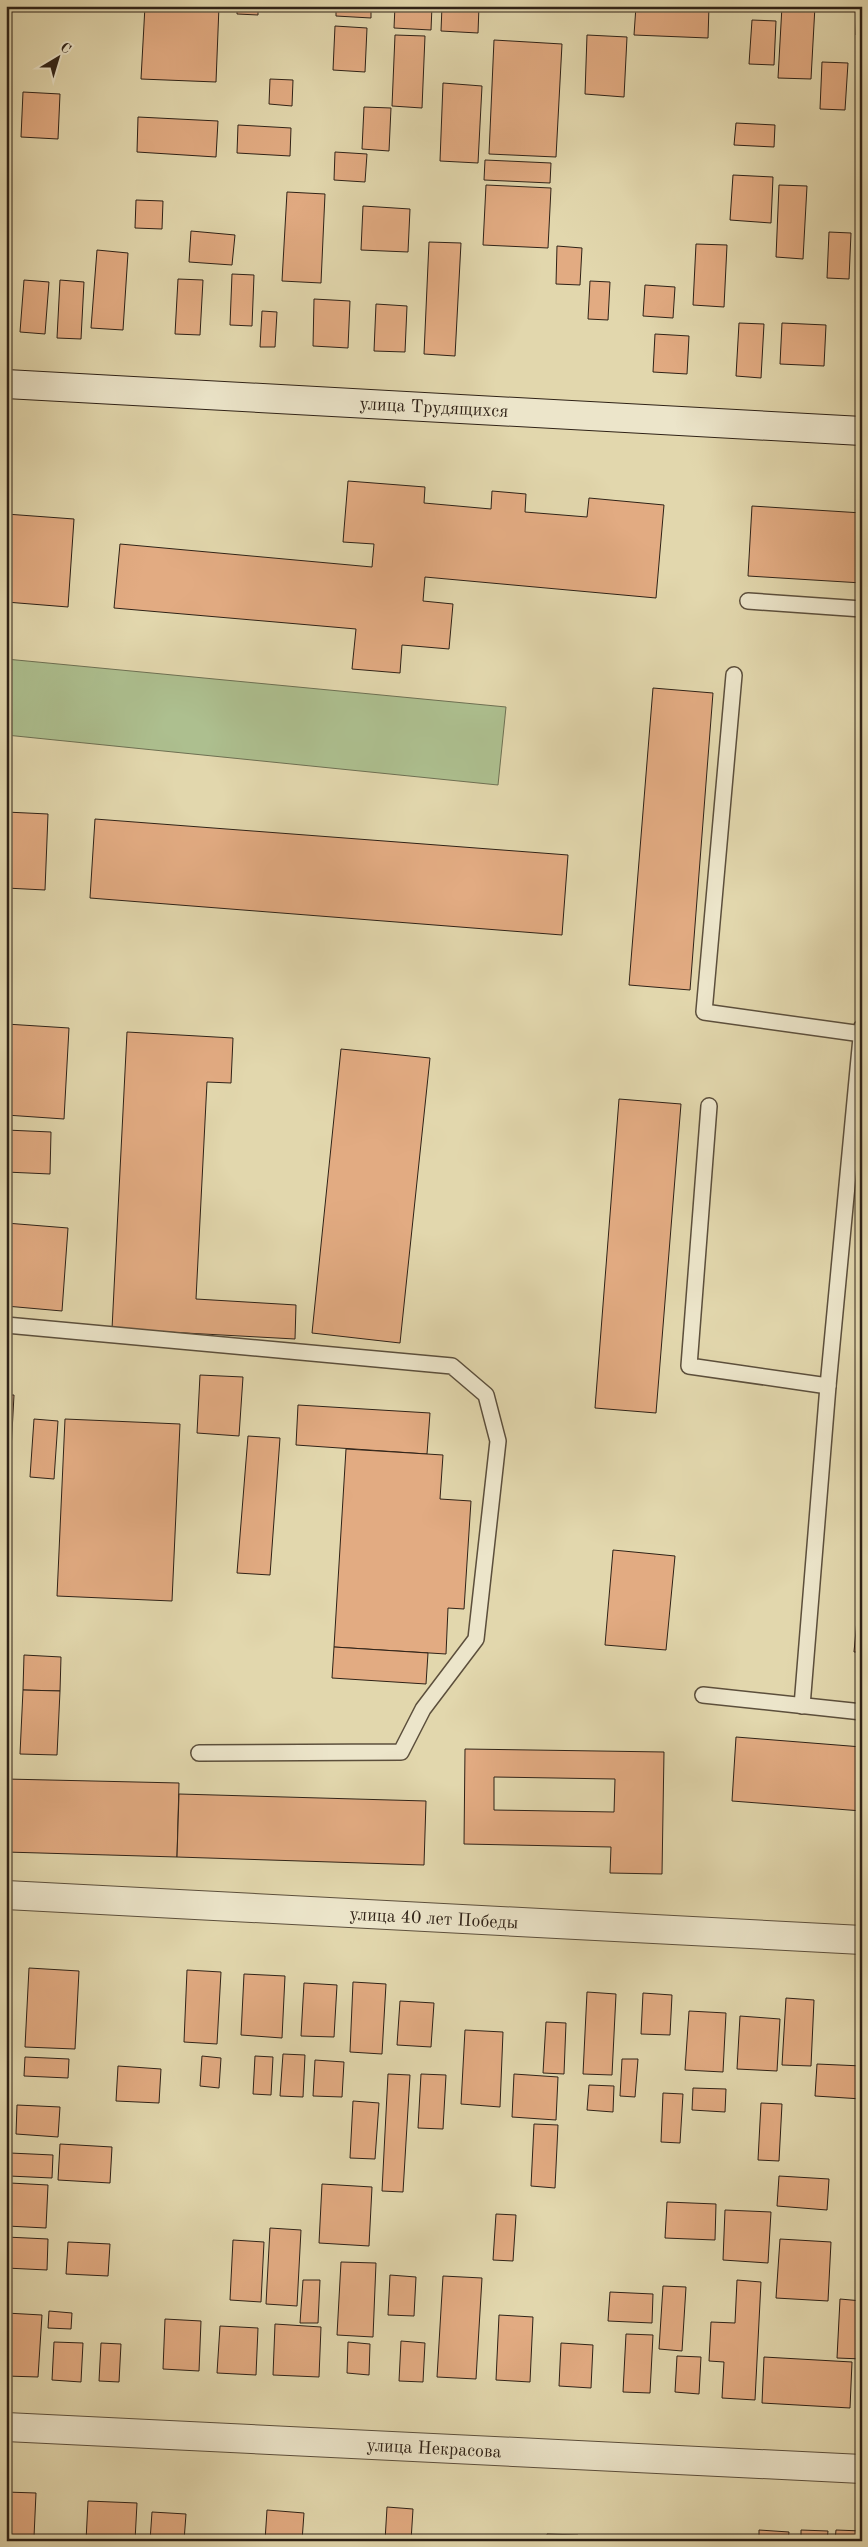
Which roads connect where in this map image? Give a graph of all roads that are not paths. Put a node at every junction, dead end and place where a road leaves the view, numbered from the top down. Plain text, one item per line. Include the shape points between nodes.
1 (6, 384) edge
2 (862, 431) edge
3 (748, 601) dead end
4 (862, 609) edge
5 (734, 676) dead end
6 (862, 1028) edge
7 (862, 1034) edge
8 (709, 1106) dead end
9 (6, 1325) edge
10 (828, 1386) junction
11 (703, 1695) dead end
12 (802, 1706) junction
13 (862, 1712) edge
14 (199, 1753) dead end
15 (6, 1895) edge
16 (862, 1940) edge
17 (6, 2428) edge
18 (862, 2469) edge

1 - 2 street, улица Трудящихся
3 - 4 lane
5 - 7 lane via 704,1012
6 - 7 lane
7 - 10 lane
8 - 10 lane via 689,1366
9 - 14 lane via 452,1366 486,1395 498,1441 476,1639 423,1709 401,1752
10 - 12 lane
11 - 12 lane
12 - 13 lane
15 - 16 street, улица 40 лет Победы
17 - 18 street, улица Некрасова

